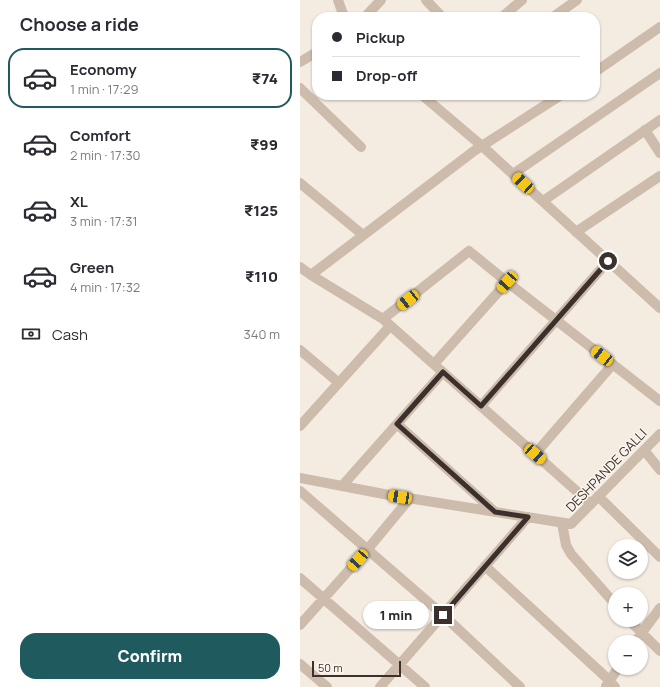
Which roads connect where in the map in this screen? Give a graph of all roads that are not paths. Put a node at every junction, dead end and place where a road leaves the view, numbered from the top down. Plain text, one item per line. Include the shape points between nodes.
1 (338, 0) edge
2 (381, 0) edge
3 (426, 0) edge
4 (522, 0) edge
5 (577, 0) edge
6 (342, 12) edge
7 (369, 12) edge
8 (437, 12) edge
9 (508, 12) edge
10 (560, 12) edge
11 (660, 27) edge
12 (312, 55) edge
13 (300, 62) edge
14 (600, 69) edge
15 (660, 73) edge
16 (300, 88) edge
17 (312, 100) edge
18 (312, 100) edge
19 (428, 100) edge
20 (553, 100) edge
21 (660, 120) edge
22 (645, 130) junction
23 (482, 146) junction
24 (361, 147) dead end
25 (660, 153) edge
26 (513, 174) junction
27 (660, 176) edge
28 (300, 183) edge
29 (543, 201) junction
30 (576, 232) junction
31 (363, 235) junction
32 (608, 261) junction
33 (300, 267) edge
34 (311, 275) junction
35 (507, 282) junction
36 (660, 308) edge
37 (556, 320) junction
38 (387, 323) junction
39 (300, 350) edge
40 (434, 364) junction
41 (613, 364) junction
42 (443, 372) junction
43 (339, 383) junction
44 (660, 401) edge
45 (481, 406) junction
46 (397, 424) junction
47 (300, 426) edge
48 (660, 434) edge
49 (644, 450) junction
50 (535, 454) junction
51 (660, 470) edge
52 (300, 478) edge
53 (342, 486) junction
54 (300, 491) edge
55 (410, 498) junction
56 (595, 500) junction
57 (495, 512) junction
58 (528, 517) junction
59 (566, 523) junction
60 (367, 550) junction
61 (660, 557) edge
62 (486, 566) junction
63 (300, 578) edge
64 (608, 596) edge
65 (323, 599) junction
66 (660, 608) edge
67 (443, 615) junction
68 (300, 624) edge
69 (640, 635) edge
70 (648, 644) edge
71 (660, 651) edge
72 (300, 664) edge
73 (399, 665) junction
74 (615, 675) edge
75 (610, 685) edge
76 (328, 687) edge
77 (380, 687) edge
78 (424, 687) edge
79 (520, 687) edge

1 - 6 street
2 - 7 street
3 - 8 street
4 - 9 street
5 - 10 street
11 - 14 street
12 - 13 street
15 - 26 street
16 - 18 street
17 - 24 street
19 - 23 street
20 - 23 street
21 - 22 street
22 - 25 street
22 - 29 street
23 - 26 street
23 - 31 street
26 - 29 street
27 - 30 street
28 - 31 street
29 - 30 street
30 - 32 street
31 - 34 street
32 - 36 street
32 - 37 street
33 - 34 street
34 - 38 street
35 - 37 street
35 - 38 street via 469,251
35 - 40 street
37 - 41 street
37 - 45 street
38 - 40 street
38 - 43 street
39 - 43 street
40 - 42 street
41 - 44 street
41 - 50 street
42 - 45 street
42 - 46 street
43 - 47 street
45 - 50 street
46 - 53 street
46 - 57 street
48 - 49 street, DESHPANDE GALLI
49 - 51 street
49 - 56 street, DESHPANDE GALLI
50 - 56 street
52 - 53 street
53 - 55 street
54 - 60 street
55 - 57 street
55 - 60 street
56 - 59 street, DESHPANDE GALLI
56 - 61 street
57 - 58 street
58 - 59 street
58 - 62 street
59 - 64 street via 566,545 571,554
60 - 65 street
60 - 67 street
62 - 67 street
62 - 75 street
63 - 65 street
65 - 68 street
65 - 73 street
66 - 69 street
67 - 73 street
67 - 79 street
70 - 71 street
72 - 76 street
73 - 77 street
73 - 78 street
74 - 75 street

